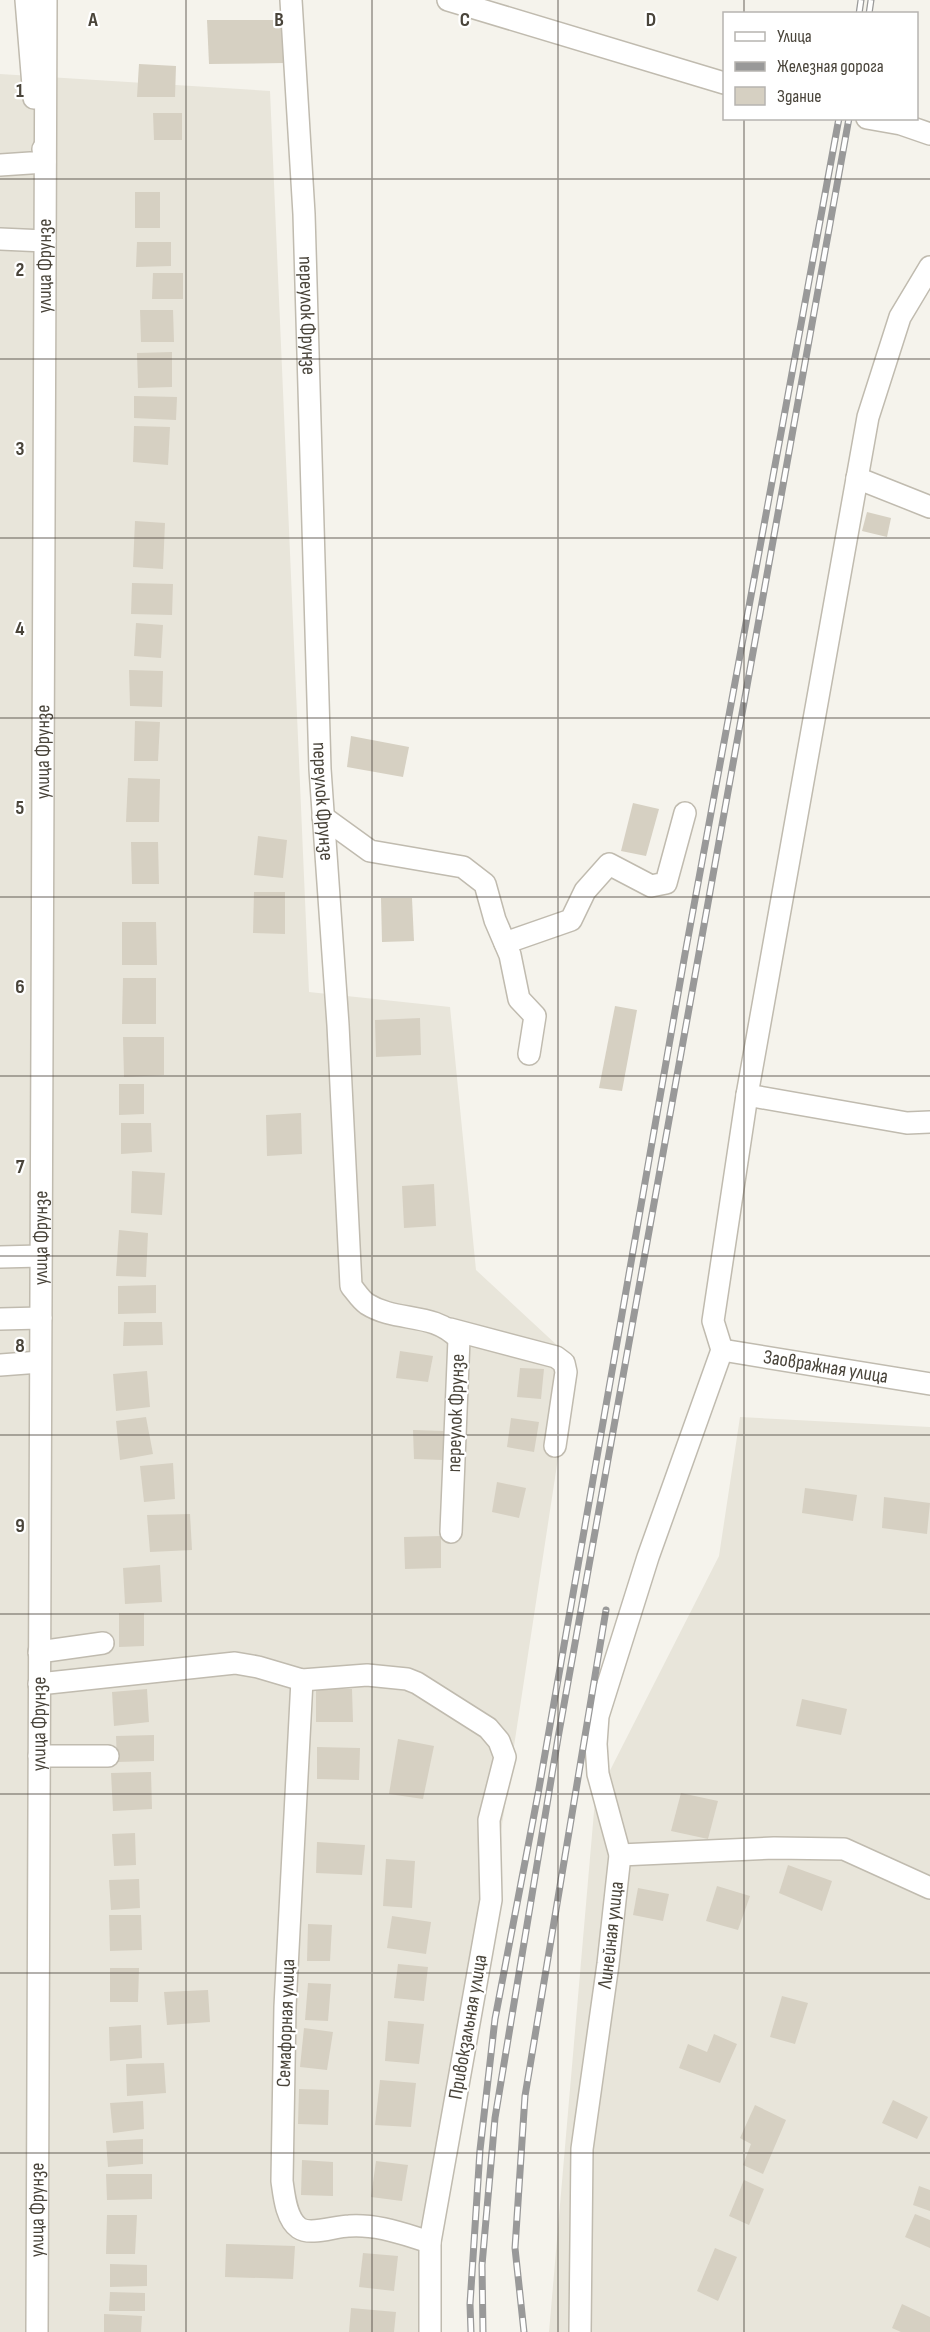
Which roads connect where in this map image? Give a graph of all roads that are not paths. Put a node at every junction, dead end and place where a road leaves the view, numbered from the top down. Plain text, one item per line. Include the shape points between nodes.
1 (26, 0) edge
2 (291, 0) edge
3 (448, 0) edge
4 (49, 6) edge
5 (723, 83) edge
6 (878, 120) edge
7 (930, 134) edge
8 (45, 162) junction
9 (0, 165) edge
10 (0, 239) edge
11 (45, 241) junction
12 (930, 267) edge
13 (857, 478) junction
14 (930, 507) edge
15 (686, 813) dead end
16 (323, 817) junction
17 (505, 943) junction
18 (529, 1054) dead end
19 (747, 1095) junction
20 (930, 1122) edge
21 (41, 1256) junction
22 (0, 1257) edge
23 (41, 1318) junction
24 (0, 1319) edge
25 (450, 1329) junction
26 (722, 1350) junction
27 (40, 1362) junction
28 (0, 1365) edge
29 (930, 1384) edge
30 (555, 1446) dead end
31 (451, 1532) dead end
32 (103, 1643) dead end
33 (39, 1652) junction
34 (302, 1680) junction
35 (39, 1684) junction
36 (39, 1756) junction
37 (108, 1756) dead end
38 (620, 1855) junction
39 (930, 1888) edge
40 (430, 2242) junction
41 (37, 2332) edge
42 (430, 2332) edge
43 (580, 2332) edge

1 - 8 street via 33,90
2 - 16 street, переулок Фрунзе via 304,214
3 - 5 street
4 - 8 street, улица Фрунзе
6 - 7 street
8 - 9 street
8 - 11 street, улица Фрунзе
10 - 11 street
11 - 21 street, улица Фрунзе
12 - 13 street via 900,317 868,417
13 - 14 street
13 - 19 street
15 - 17 street via 666,883 651,886 609,864 585,891 571,920
16 - 17 street via 370,851 463,867 485,884
16 - 25 street, переулок Фрунзе via 351,1286 365,1303 387,1313 439,1323
17 - 18 street via 519,999 535,1016
19 - 20 street via 907,1123
19 - 26 street via 713,1320
21 - 22 street
21 - 23 street, улица Фрунзе
23 - 24 street
23 - 27 street, улица Фрунзе
25 - 30 street via 555,1357 564,1363
25 - 31 street, переулок Фрунзе via 459,1339
26 - 29 street, Заовражная улица
26 - 38 street via 648,1557 598,1716 598,1774
27 - 28 street
27 - 33 street, улица Фрунзе
32 - 33 street
33 - 35 street, улица Фрунзе
34 - 35 street via 235,1663
34 - 40 street, Семафорная улица via 285,2007 284,2194 292,2219 306,2231 380,2227
34 - 40 street, Привокзальная улица via 367,1675 407,1679 488,1728 504,1757 489,1820 491,1900
35 - 36 street, улица Фрунзе
36 - 37 street
36 - 41 street, улица Фрунзе
38 - 39 street, Линейная улица via 844,1848
38 - 43 street, Линейная улица via 582,2149
40 - 42 street, Привокзальная улица

